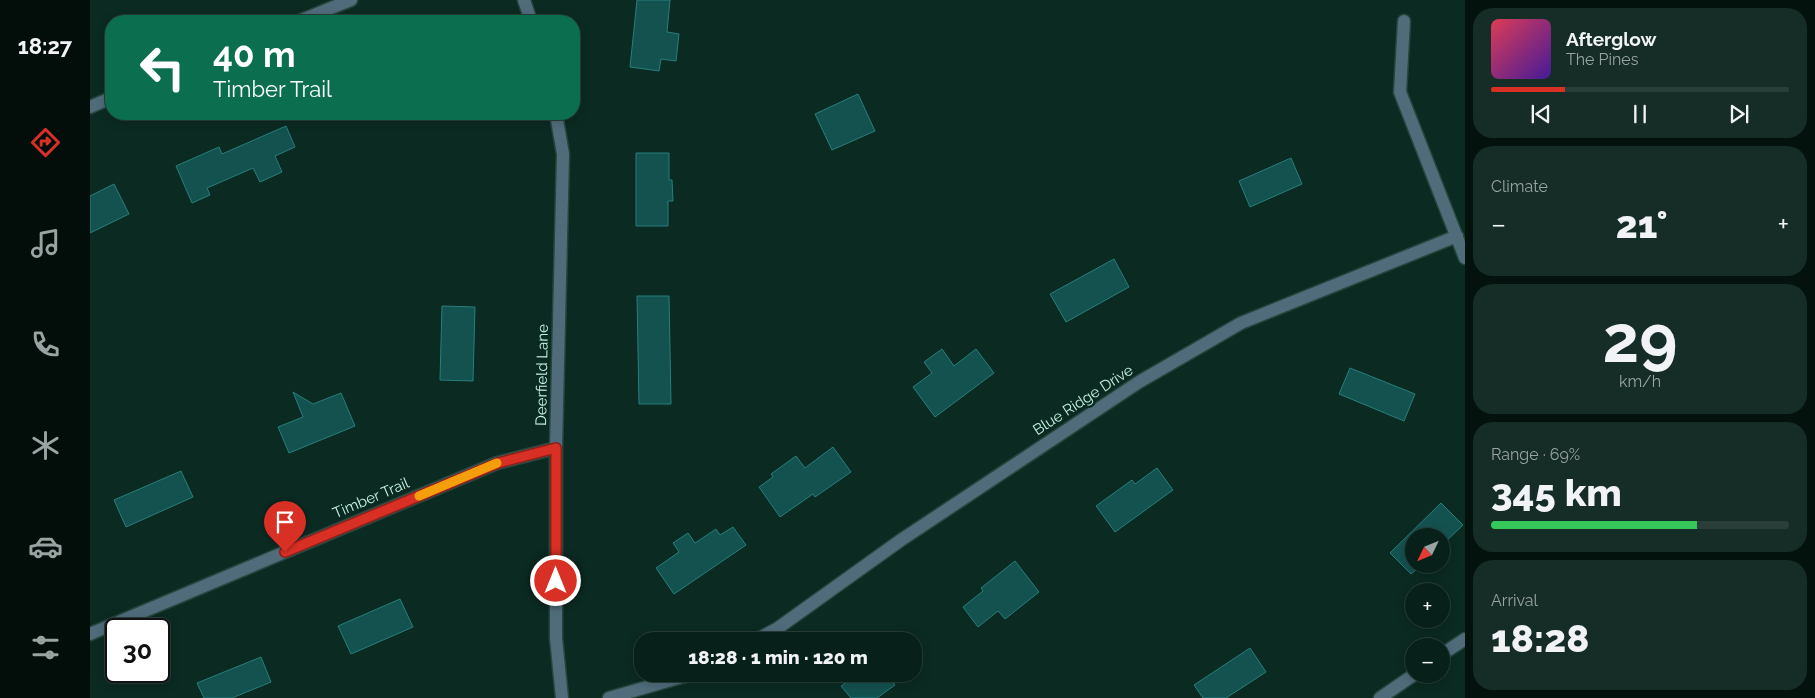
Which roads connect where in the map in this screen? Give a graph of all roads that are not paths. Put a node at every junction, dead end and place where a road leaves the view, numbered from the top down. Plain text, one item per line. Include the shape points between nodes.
1 (350, 0) edge
2 (524, 0) edge
3 (314, 15) edge
4 (529, 15) edge
5 (1404, 21) dead end
6 (105, 100) edge
7 (90, 106) edge
8 (557, 120) edge
9 (1456, 236) junction
10 (1465, 258) edge
11 (556, 448) junction
12 (771, 632) edge
13 (90, 634) edge
14 (1465, 639) edge
15 (1450, 649) edge
16 (1405, 681) edge
17 (664, 682) edge
18 (562, 698) edge
19 (609, 698) edge
20 (1380, 698) edge

1 - 3 street
2 - 4 street
5 - 9 street via 1400,92
6 - 7 street
8 - 11 street, Deerfield Lane via 563,154
9 - 10 street
9 - 12 street, Blue Ridge Drive via 1241,323 1139,382 901,540
11 - 13 street, Timber Trail via 498,463
11 - 18 street, Deerfield Lane via 556,638
14 - 15 street
16 - 20 street
17 - 19 street

